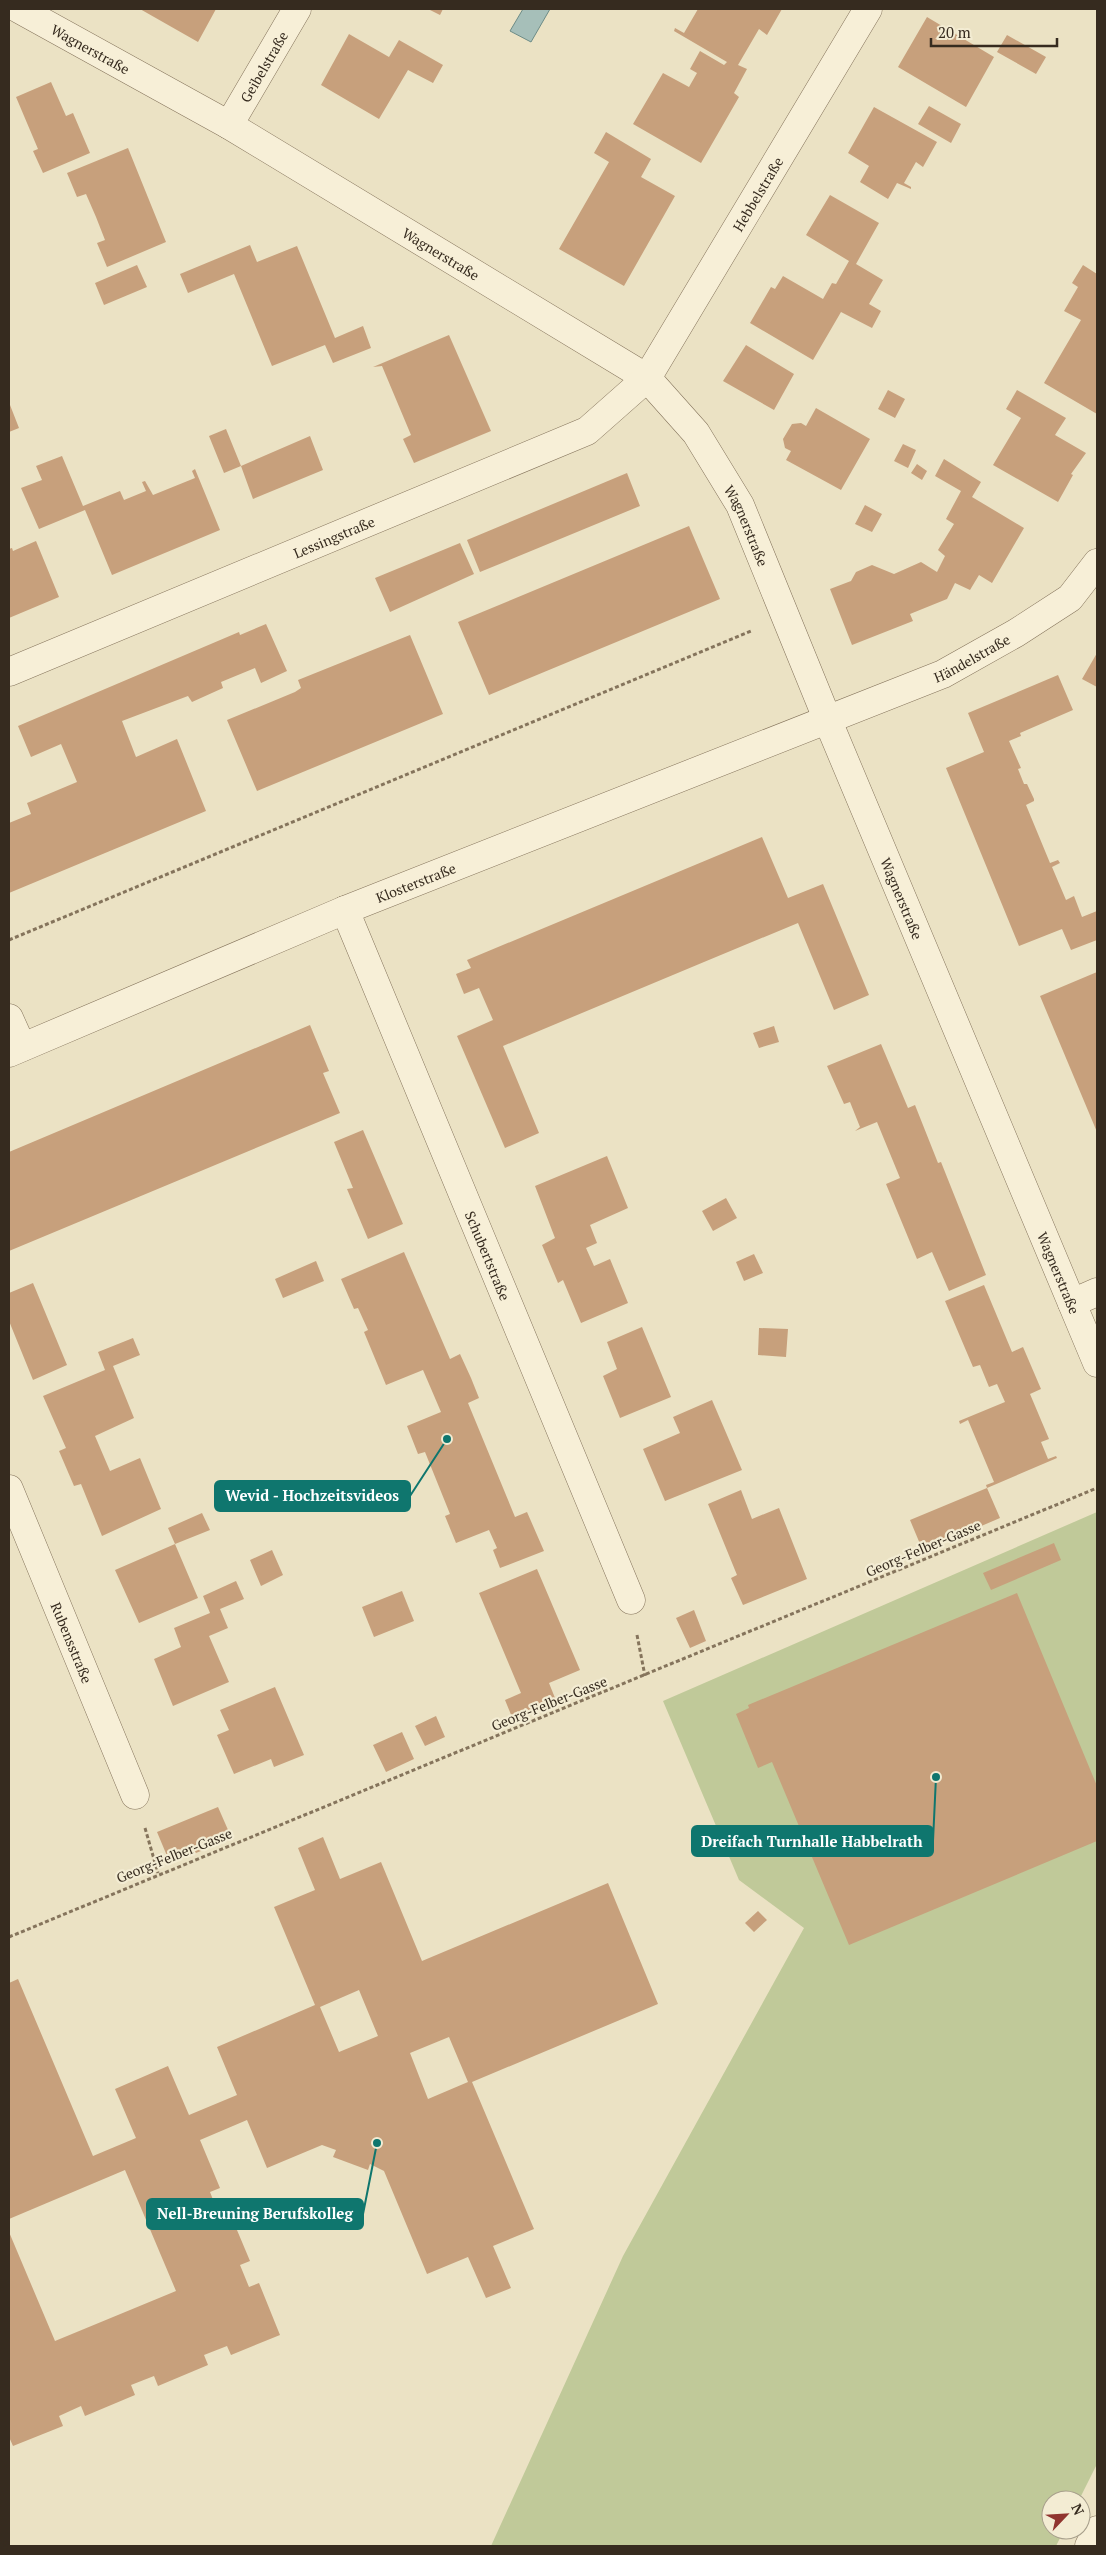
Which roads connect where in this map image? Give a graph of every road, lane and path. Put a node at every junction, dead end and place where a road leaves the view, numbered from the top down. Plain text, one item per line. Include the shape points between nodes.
1 (19, 9) edge
2 (297, 9) edge
3 (868, 9) edge
4 (229, 126) junction
5 (647, 378) junction
6 (1097, 563) edge
7 (784, 617) junction
8 (9, 672) edge
9 (828, 722) junction
10 (345, 910) junction
11 (9, 940) edge
12 (9, 1018) edge
13 (15, 1050) edge
14 (1097, 1292) edge
15 (1072, 1303) junction
16 (1097, 1363) edge
17 (1097, 1488) edge
18 (9, 1489) edge
19 (631, 1600) joint
20 (645, 1676) junction
21 (136, 1796) joint
22 (158, 1874) junction
23 (9, 1937) edge
24 (1097, 2530) edge
25 (1089, 2546) edge

1 - 4 street, Wagnerstraße
2 - 4 street, Geibelstraße
3 - 5 street, Hebbelstraße
4 - 5 street, Wagnerstraße
5 - 7 street, Wagnerstraße via 696,433 740,505
5 - 8 street, Lessingstraße via 587,431
6 - 9 street, Händelstraße via 1070,598 1016,634 943,674
7 - 9 street, Wagnerstraße
7 - 11 path
9 - 10 street, Klosterstraße
9 - 15 street, Wagnerstraße
10 - 13 street, Klosterstraße
10 - 19 street, Schubertstraße
12 - 13 street
14 - 15 street
15 - 16 street, Wagnerstraße
17 - 20 path, Georg-Felber-Gasse
18 - 21 street, Rubensstraße
19 - 20 path
20 - 22 path, Georg-Felber-Gasse
21 - 22 path
22 - 23 path, Georg-Felber-Gasse
24 - 25 street

